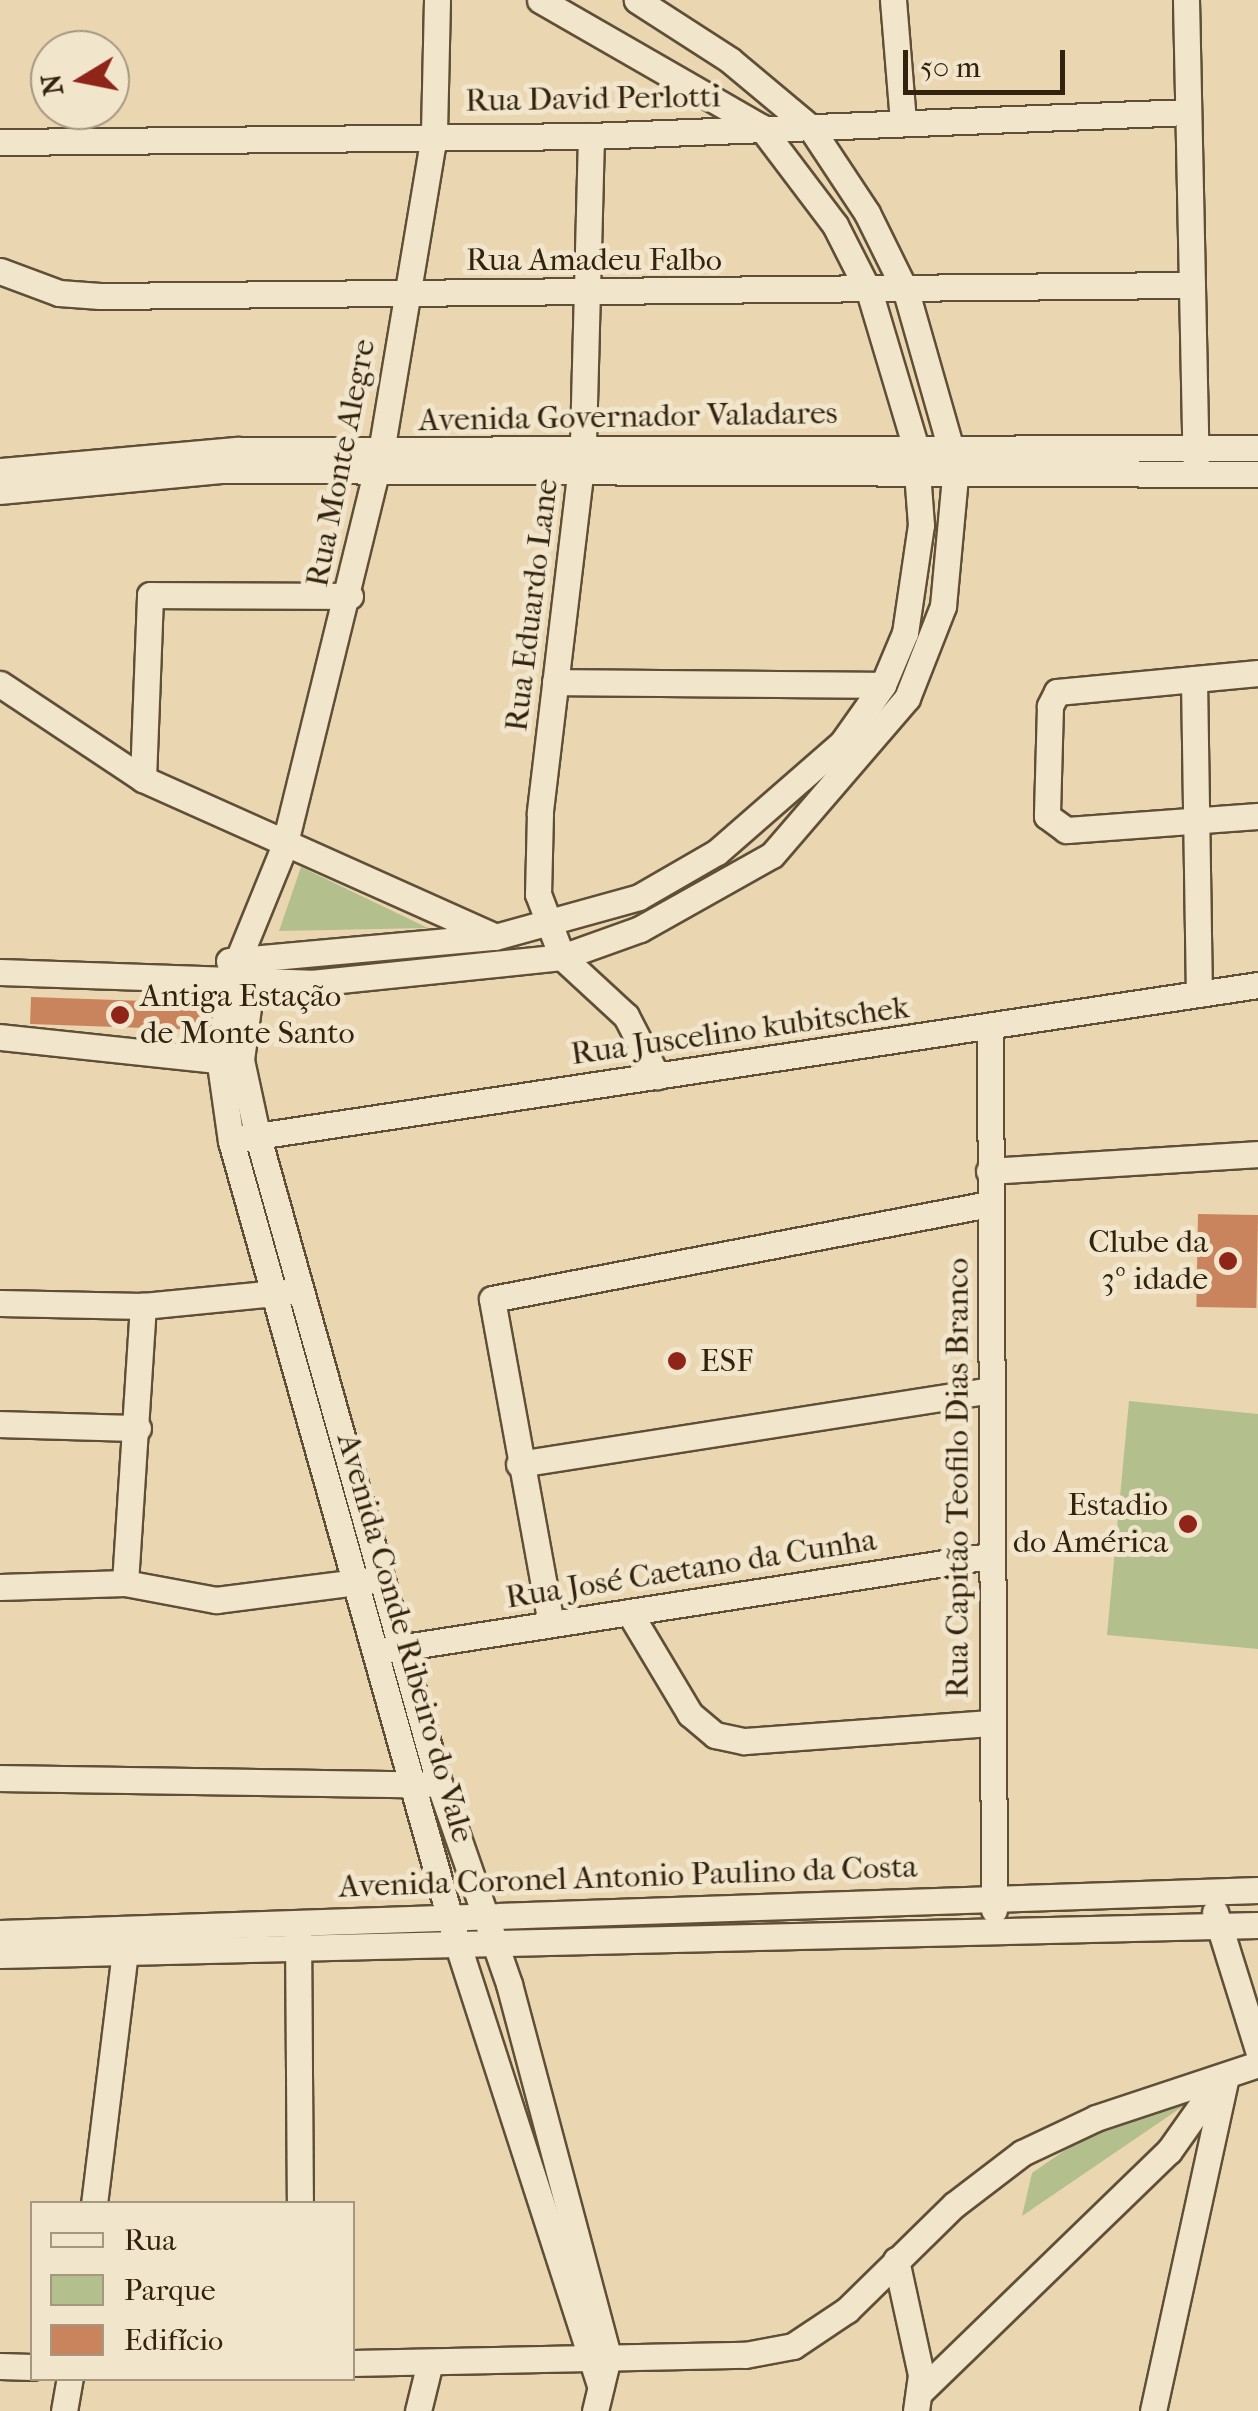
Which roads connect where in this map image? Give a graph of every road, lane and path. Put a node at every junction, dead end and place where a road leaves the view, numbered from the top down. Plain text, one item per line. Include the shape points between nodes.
1 (437, 0) edge
2 (540, 0) edge
3 (637, 0) edge
4 (893, 0) edge
5 (1186, 0) edge
6 (1188, 112) junction
7 (903, 122) junction
8 (761, 127) junction
9 (810, 128) junction
10 (434, 135) junction
11 (591, 136) junction
12 (0, 142) edge
13 (0, 270) edge
14 (1192, 285) junction
15 (593, 290) junction
16 (906, 292) junction
17 (404, 294) junction
18 (870, 294) junction
19 (1258, 448) edge
20 (916, 457) junction
21 (956, 457) junction
22 (1196, 461) junction
23 (378, 462) junction
24 (582, 462) junction
25 (0, 471) edge
26 (76, 471) junction
27 (1258, 474) edge
28 (0, 491) edge
29 (350, 596) junction
30 (1258, 672) edge
31 (1194, 678) junction
32 (555, 682) junction
33 (0, 684) edge
34 (883, 685) junction
35 (142, 779) junction
36 (1258, 816) edge
37 (1197, 820) junction
38 (284, 848) junction
39 (549, 928) junction
40 (496, 937) junction
41 (247, 956) junction
42 (562, 957) junction
43 (0, 972) edge
44 (227, 981) junction
45 (1258, 986) edge
46 (1199, 994) junction
47 (990, 1027) junction
48 (0, 1037) edge
49 (230, 1062) junction
50 (657, 1076) junction
51 (257, 1134) junction
52 (231, 1141) junction
53 (1258, 1154) edge
54 (989, 1171) junction
55 (990, 1204) junction
56 (302, 1289) junction
57 (272, 1294) junction
58 (0, 1303) edge
59 (143, 1306) junction
60 (992, 1390) junction
61 (0, 1424) edge
62 (138, 1428) junction
63 (519, 1464) junction
64 (989, 1556) junction
65 (369, 1581) junction
66 (125, 1584) junction
67 (0, 1587) edge
68 (629, 1612) junction
69 (551, 1624) junction
70 (402, 1646) junction
71 (377, 1652) junction
72 (991, 1722) junction
73 (0, 1778) edge
74 (439, 1783) junction
75 (413, 1786) junction
76 (1258, 1890) edge
77 (1210, 1892) junction
78 (994, 1897) junction
79 (486, 1911) junction
80 (449, 1914) junction
81 (1258, 1924) edge
82 (1220, 1926) junction
83 (993, 1930) junction
84 (0, 1933) edge
85 (298, 1934) junction
86 (127, 1939) junction
87 (499, 1947) junction
88 (459, 1948) junction
89 (0, 1955) edge
90 (523, 2034) junction
91 (488, 2042) junction
92 (1258, 2050) edge
93 (1258, 2064) edge
94 (1221, 2082) junction
95 (554, 2155) junction
96 (526, 2162) junction
97 (94, 2201) edge
98 (300, 2201) edge
99 (896, 2260) junction
100 (598, 2358) junction
101 (430, 2362) junction
102 (355, 2364) edge
103 (0, 2366) edge
104 (30, 2367) edge
105 (69, 2381) edge
106 (598, 2398) edge
107 (919, 2401) edge
108 (64, 2411) edge
109 (418, 2411) edge
110 (1153, 2411) edge

1 - 10 street, Rua Monte Alegre
2 - 8 street
3 - 9 street via 730,60
4 - 7 street
5 - 6 street
6 - 7 street, Rua David Perlotti
6 - 14 street
7 - 9 street, Rua David Perlotti
8 - 9 street, Rua David Perlotti
8 - 11 street, Rua David Perlotti
8 - 18 street via 804,177
9 - 16 street
10 - 11 street, Rua David Perlotti
10 - 12 street, Rua David Perlotti
10 - 17 street, Rua Monte Alegre
11 - 15 street, Rua Eduardo Lane
13 - 17 street, Rua Amadeu Falbo via 59,293 100,296
14 - 16 street, Rua Amadeu Falbo
14 - 22 street
15 - 17 street, Rua Amadeu Falbo
15 - 18 street, Rua Amadeu Falbo
15 - 24 street, Rua Eduardo Lane
16 - 18 street, Rua Amadeu Falbo
16 - 21 street
17 - 23 street, Rua Monte Alegre
18 - 20 street
19 - 22 street, Avenida Governador Valadares
20 - 21 street, Avenida Governador Valadares
20 - 24 street, Avenida Governador Valadares
20 - 34 street via 917,577
21 - 22 street, Avenida Governador Valadares
21 - 42 street via 934,636 907,698 875,745 772,855 640,929
22 - 27 street, Avenida Governador Valadares
23 - 24 street, Avenida Governador Valadares
23 - 26 street, Avenida Governador Valadares
23 - 29 street, Rua Monte Alegre
24 - 32 street, Rua Eduardo Lane
25 - 26 street, Avenida Governador Valadares
26 - 28 street, Avenida Governador Valadares
29 - 35 street via 166,590 148,605
29 - 38 street, Rua Monte Alegre
30 - 31 street
31 - 37 street
31 - 37 street via 1065,689 1052,698 1047,816 1057,829
32 - 34 street
32 - 39 street, Rua Eduardo Lane via 537,863
33 - 35 street
34 - 39 street via 842,742 718,852 640,897
35 - 38 street
36 - 37 street
37 - 46 street
38 - 40 street
38 - 41 street, Rua Monte Alegre
39 - 40 street
39 - 42 street, Rua Eduardo Lane
40 - 41 street
41 - 44 street, Rua Monte Alegre
41 - 44 street
42 - 44 street via 495,969
42 - 50 street via 626,1016
43 - 44 street
44 - 49 street, Avenida Conde Ribeiro do Vale
45 - 46 street, Rua Juscelino kubitschek
46 - 47 street, Rua Juscelino kubitschek
47 - 50 street, Rua Juscelino kubitschek
47 - 54 street, Rua Capitão Teofilo Dias Branco
48 - 49 street
49 - 51 street, Avenida Conde Ribeiro do Vale
49 - 52 street, Avenida Conde Ribeiro do Vale
50 - 51 street, Rua Juscelino kubitschek
51 - 52 street, Rua Juscelino kubitschek
51 - 56 street, Avenida Conde Ribeiro do Vale
52 - 57 street, Avenida Conde Ribeiro do Vale
53 - 54 street
54 - 55 street, Rua Capitão Teofilo Dias Branco
55 - 60 street, Rua Capitão Teofilo Dias Branco
55 - 63 street via 507,1292 488,1306
56 - 57 street
56 - 65 street, Avenida Conde Ribeiro do Vale
57 - 59 street
57 - 65 street, Avenida Conde Ribeiro do Vale
58 - 59 street
59 - 62 street
60 - 63 street
60 - 64 street, Rua Capitão Teofilo Dias Branco
61 - 62 street
62 - 66 street
63 - 69 street
64 - 68 street, Rua José Caetano da Cunha
64 - 72 street, Rua Capitão Teofilo Dias Branco
65 - 66 street via 216,1600
65 - 70 street, Avenida Conde Ribeiro do Vale
65 - 71 street, Avenida Conde Ribeiro do Vale
66 - 67 street
68 - 69 street, Rua José Caetano da Cunha
68 - 72 street via 690,1714 715,1735 744,1741
69 - 70 street, Rua José Caetano da Cunha
70 - 71 street, Rua José Caetano da Cunha
70 - 74 street, Avenida Conde Ribeiro do Vale
71 - 75 street, Avenida Conde Ribeiro do Vale
72 - 78 street, Rua Capitão Teofilo Dias Branco
73 - 75 street
74 - 75 street
74 - 79 street, Avenida Conde Ribeiro do Vale
75 - 80 street, Avenida Conde Ribeiro do Vale
76 - 77 street, Avenida Coronel Antonio Paulino da Costa
77 - 78 street, Avenida Coronel Antonio Paulino da Costa
77 - 82 street
78 - 79 street, Avenida Coronel Antonio Paulino da Costa
78 - 83 street, Rua Capitão Teofilo Dias Branco
79 - 80 street, Avenida Coronel Antonio Paulino da Costa
79 - 87 street, Avenida Conde Ribeiro do Vale
80 - 85 street, Avenida Coronel Antonio Paulino da Costa
80 - 88 street, Avenida Conde Ribeiro do Vale
81 - 82 street, Avenida Coronel Antonio Paulino da Costa
82 - 83 street, Avenida Coronel Antonio Paulino da Costa
82 - 92 street
83 - 87 street, Avenida Coronel Antonio Paulino da Costa
84 - 86 street, Avenida Coronel Antonio Paulino da Costa
85 - 86 street, Avenida Coronel Antonio Paulino da Costa
85 - 88 street, Avenida Coronel Antonio Paulino da Costa
85 - 98 street
86 - 89 street, Avenida Coronel Antonio Paulino da Costa
86 - 97 street
87 - 88 street, Avenida Coronel Antonio Paulino da Costa
87 - 90 street, Avenida Conde Ribeiro do Vale
88 - 91 street, Avenida Conde Ribeiro do Vale
90 - 91 street
90 - 95 street, Avenida Conde Ribeiro do Vale
91 - 96 street, Avenida Conde Ribeiro do Vale
93 - 94 street
94 - 99 street via 1052,2135 954,2205
94 - 107 street via 1169,2151
94 - 110 street
95 - 96 street
95 - 100 street, Avenida Conde Ribeiro do Vale
96 - 100 street, Avenida Conde Ribeiro do Vale
99 - 100 street via 847,2310 792,2346 745,2355
99 - 107 street
100 - 101 street
100 - 106 street
101 - 102 street
101 - 109 street
103 - 104 street
105 - 108 street

